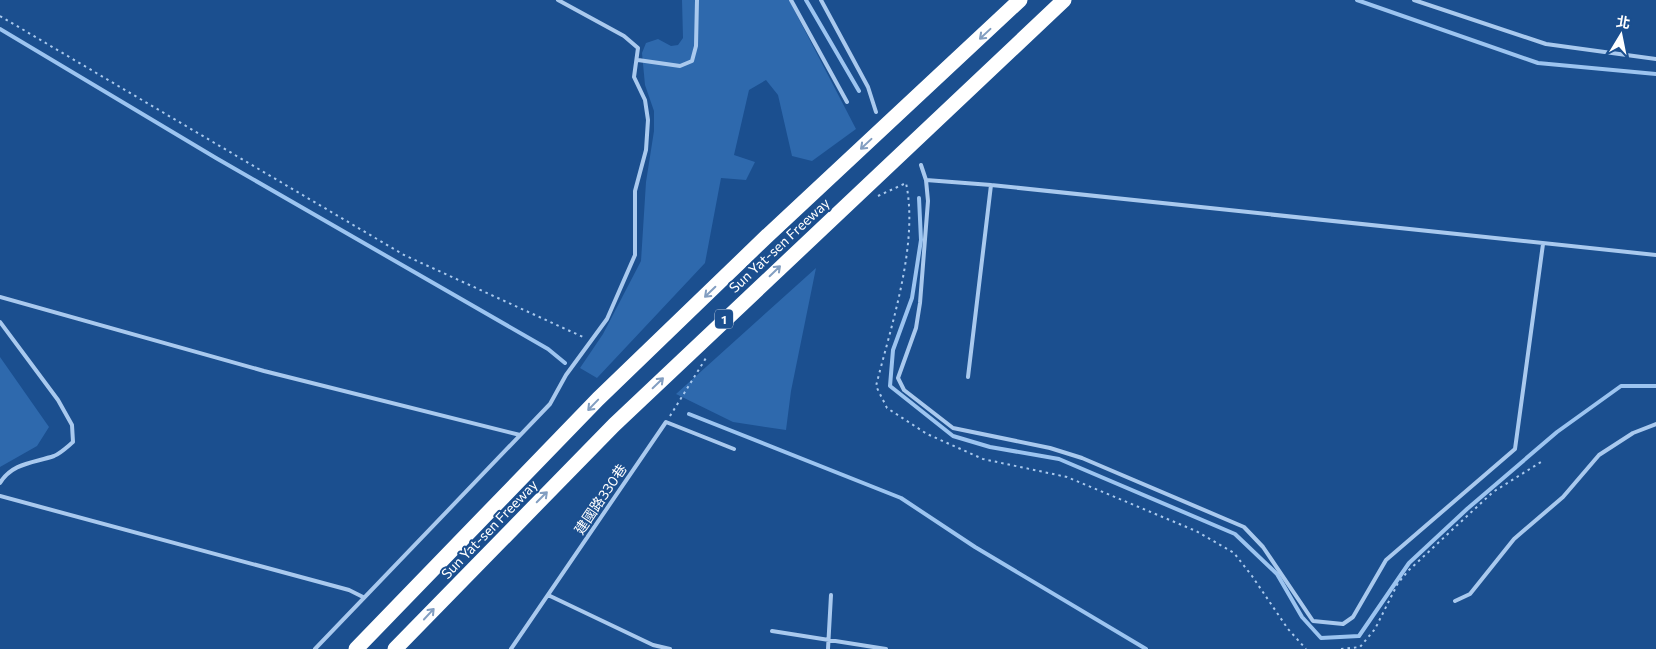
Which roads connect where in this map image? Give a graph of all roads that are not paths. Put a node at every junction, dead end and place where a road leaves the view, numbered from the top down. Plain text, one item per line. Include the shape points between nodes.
1 (558, 0) edge
2 (697, 0) edge
3 (791, 0) edge
4 (821, 0) edge
5 (1020, 0) edge
6 (1064, 0) edge
7 (1414, 0) edge
8 (1656, 59) edge
9 (638, 60) junction
10 (848, 102) dead end
11 (876, 112) dead end
12 (921, 166) dead end
13 (926, 180) junction
14 (991, 185) junction
15 (1543, 244) junction
16 (1656, 256) edge
17 (0, 297) edge
18 (0, 322) edge
19 (968, 377) dead end
20 (1656, 424) edge
21 (520, 435) junction
22 (734, 449) dead end
23 (0, 483) edge
24 (0, 496) edge
25 (548, 595) junction
26 (831, 595) dead end
27 (363, 596) junction
28 (1455, 601) dead end
29 (772, 631) dead end
30 (828, 640) junction
31 (653, 647) edge
32 (315, 649) edge
33 (356, 649) edge
34 (395, 649) edge
35 (511, 649) edge
36 (670, 649) edge
37 (828, 649) edge
38 (886, 649) edge

1 - 9 lane via 624,36 638,48
2 - 9 lane via 696,46 692,61 680,66
3 - 10 lane
4 - 11 lane via 868,87
5 -> 33 highway, Sun Yat-sen Freeway / 1 via 598,399
34 -> 6 highway, Sun Yat-sen Freeway / 1 via 614,424
7 - 8 lane via 1546,44
9 - 21 lane via 634,76 645,100 648,120 646,150 636,191 635,255 607,319 566,375 550,404
12 - 13 lane
13 - 14 lane
13 - 15 lane via 928,201 920,303 916,328 898,378 904,390 954,428 1082,458 1244,528 1263,547 1312,621 1322,623 1344,624 1353,617 1386,560 1515,449
14 - 15 lane
14 - 19 lane
15 - 16 lane
17 - 21 lane via 264,371
18 - 23 lane via 58,400 72,425 73,442 56,455 7,472
20 - 28 lane via 1633,433 1600,455 1563,497 1514,539 1470,594
21 - 27 lane
22 - 25 lane, 建國路330巷 via 666,422
24 - 27 lane
25 - 31 lane
25 - 35 lane, 建國路330巷
26 - 30 lane
27 - 32 lane
29 - 30 lane
30 - 37 lane
30 - 38 lane
31 - 36 lane

